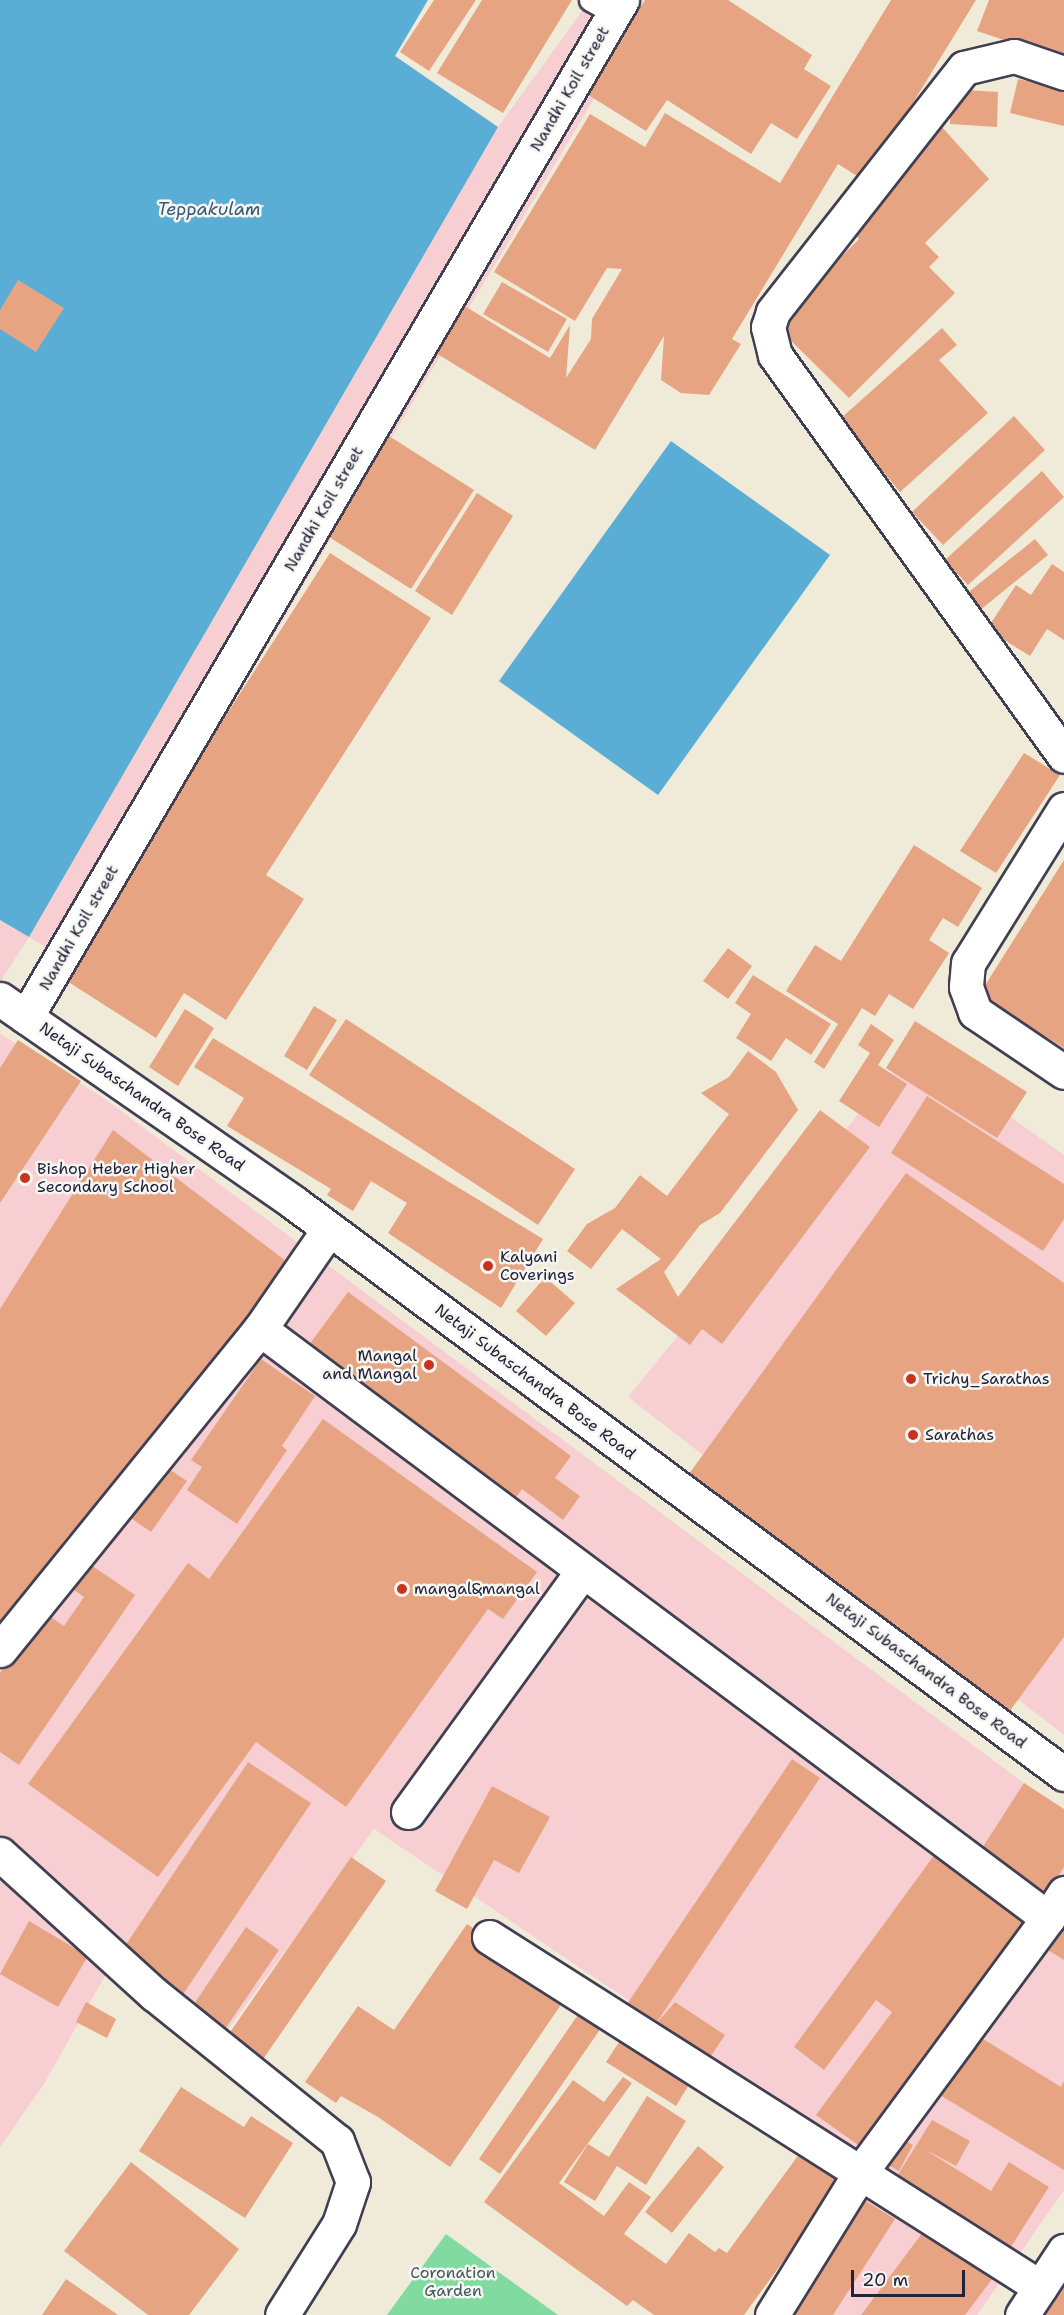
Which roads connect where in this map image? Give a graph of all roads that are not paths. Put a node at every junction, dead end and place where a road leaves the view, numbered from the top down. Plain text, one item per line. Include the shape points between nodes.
1 (609, 5) edge
2 (1064, 73) edge
3 (1064, 756) edge
4 (1064, 809) edge
5 (13, 1008) edge
6 (1064, 1072) edge
7 (329, 1229) junction
8 (260, 1329) junction
9 (582, 1572) junction
10 (0, 1650) edge
11 (1064, 1774) edge
12 (408, 1812) dead end
13 (0, 1854) edge
14 (1056, 1906) edge
15 (489, 1937) dead end
16 (860, 2174) junction
17 (1064, 2251) edge
18 (1040, 2287) junction
19 (282, 2315) edge
20 (772, 2315) edge
21 (1022, 2315) edge

1 - 5 street, Nandhi Koil street
2 - 3 street via 1014,56 964,68 787,293 768,327 775,355
4 - 6 street via 968,963 966,987 975,1012
5 - 7 street, Netaji Subaschandra Bose Road
7 - 8 street
7 - 11 street, Netaji Subaschandra Bose Road
8 - 9 street
8 - 10 street
9 - 12 street
9 - 14 street
13 - 19 street via 154,1994 337,2141 354,2182 339,2224
14 - 16 street
15 - 16 street
16 - 18 street
16 - 20 street
17 - 18 street
18 - 21 street

